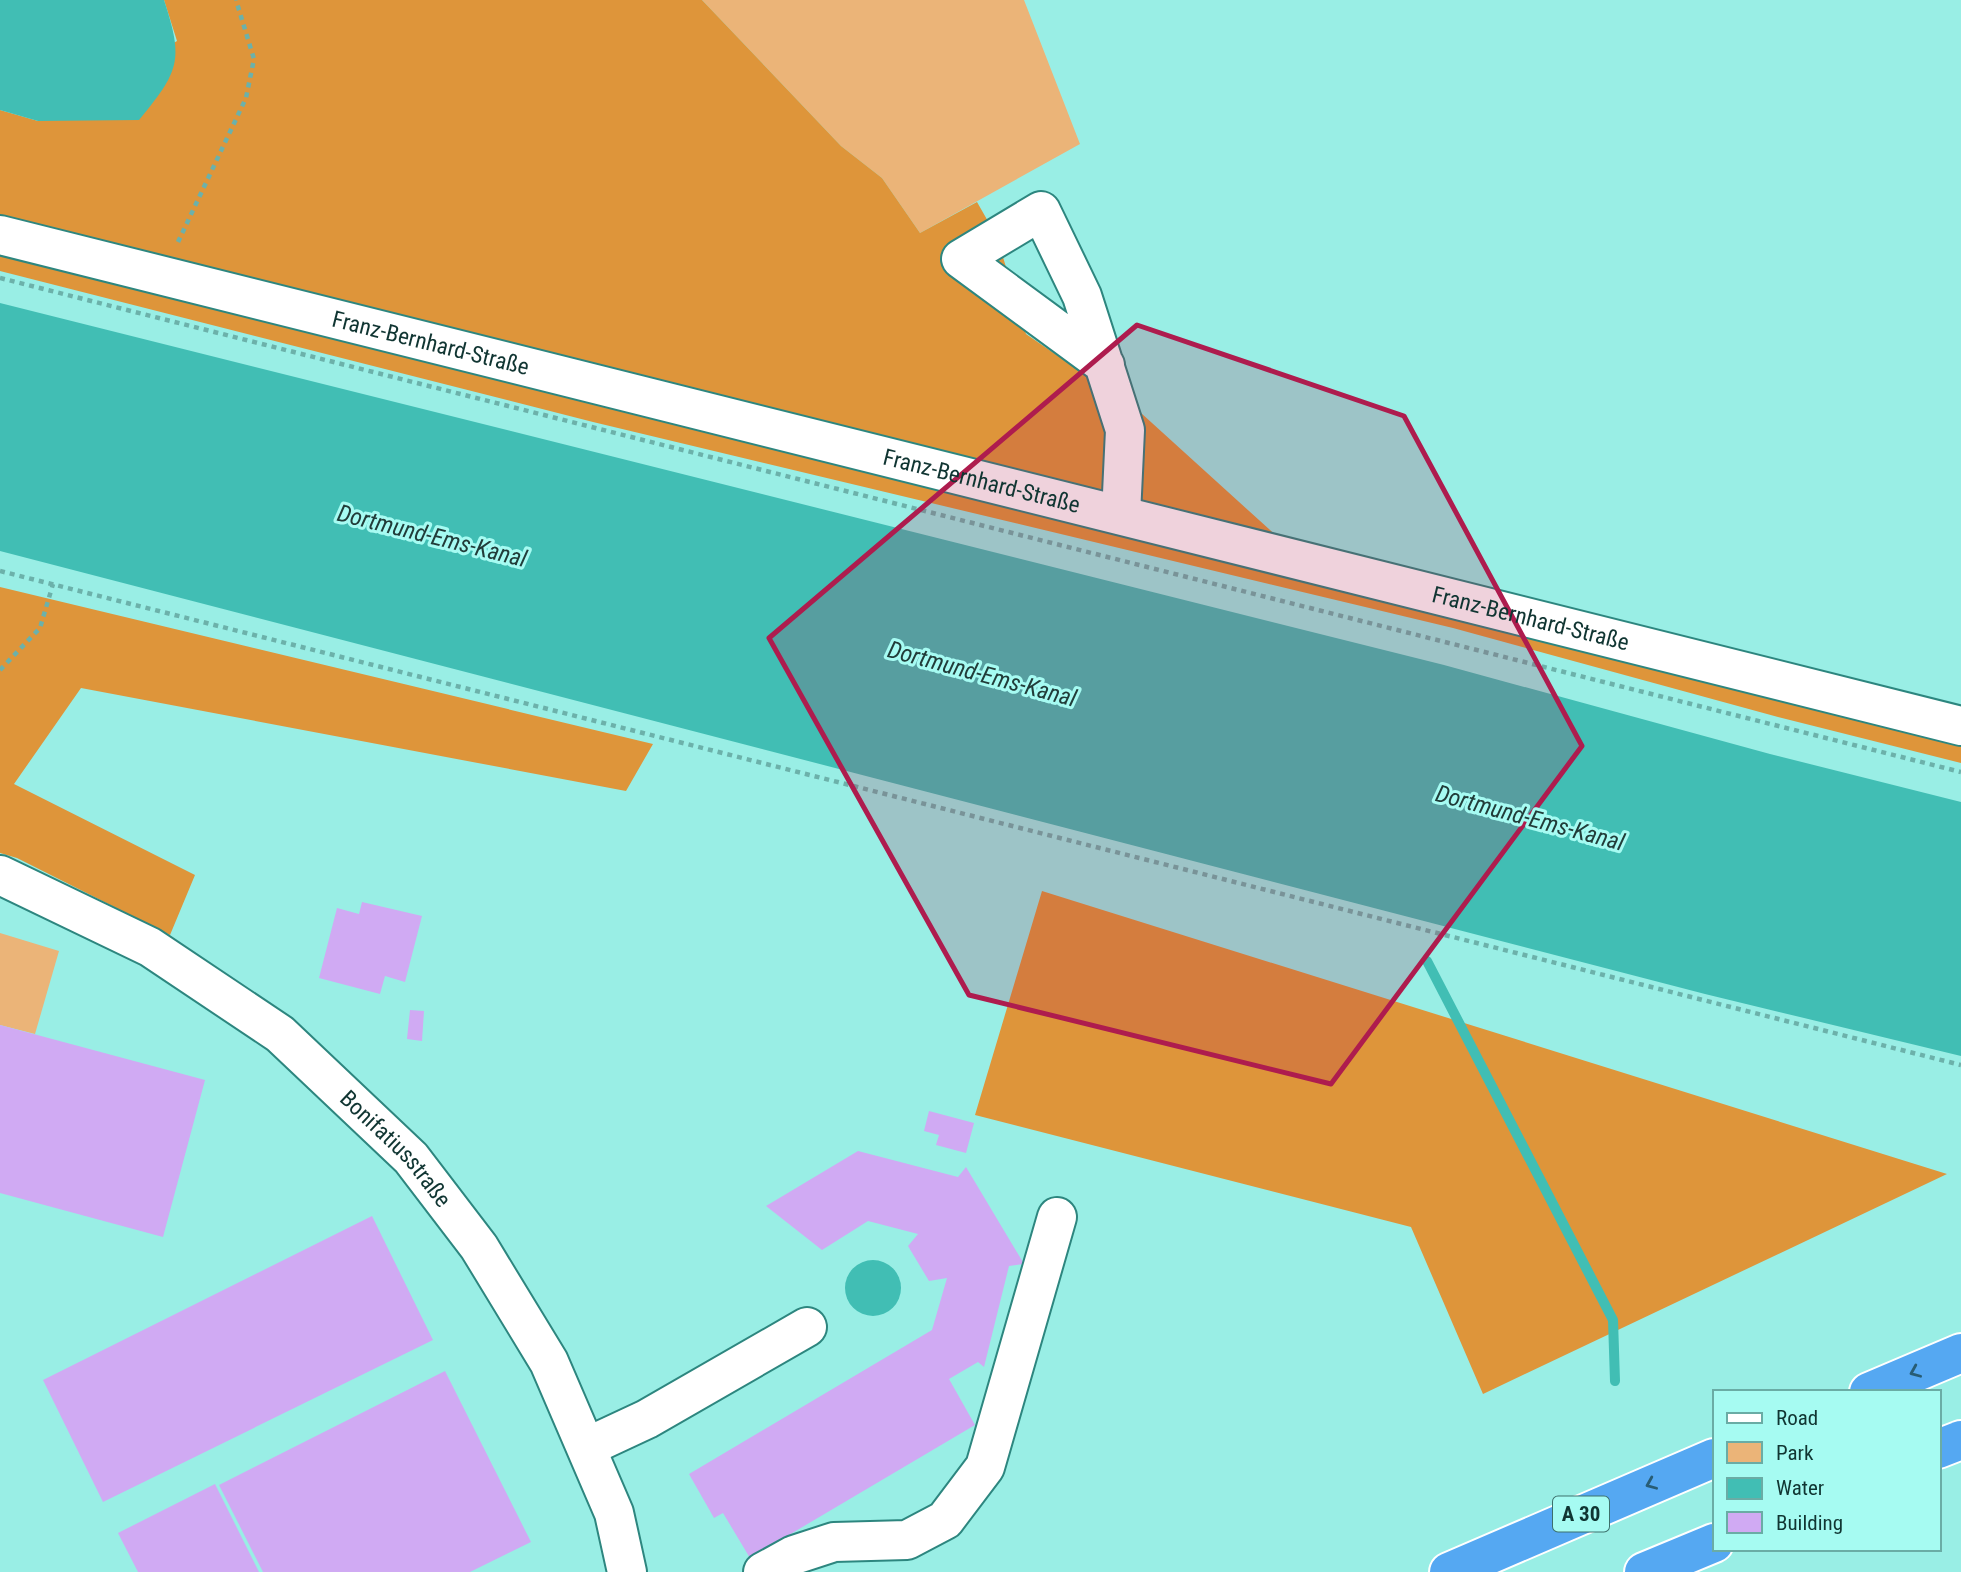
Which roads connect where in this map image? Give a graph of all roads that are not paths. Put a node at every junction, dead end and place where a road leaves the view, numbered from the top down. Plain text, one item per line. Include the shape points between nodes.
1 (0, 234) edge
2 (1105, 365) dead end
3 (1121, 514) junction
4 (1961, 726) edge
5 (0, 875) edge
6 (1057, 1217) dead end
7 (807, 1327) dead end
8 (1961, 1353) edge
9 (1874, 1390) edge
10 (1961, 1440) edge
11 (587, 1447) junction
12 (1940, 1448) edge
13 (1713, 1458) edge
14 (1713, 1542) edge
15 (627, 1572) edge
16 (763, 1572) edge
17 (1449, 1572) edge
18 (1644, 1572) edge

1 - 3 street, Franz-Bernhard-Straße
2 - 3 street via 1125,430
3 - 4 street, Franz-Bernhard-Straße
5 - 11 street, Bonifatiusstraße via 150,947 280,1034 395,1141 479,1247 521,1313
6 - 16 street via 985,1467 945,1520 908,1540 834,1542 794,1555
7 - 11 street via 647,1419
8 -> 9 highway
10 - 12 highway
11 - 15 street, Bonifatiusstraße via 614,1513
13 -> 17 highway, A 30
14 - 18 highway

